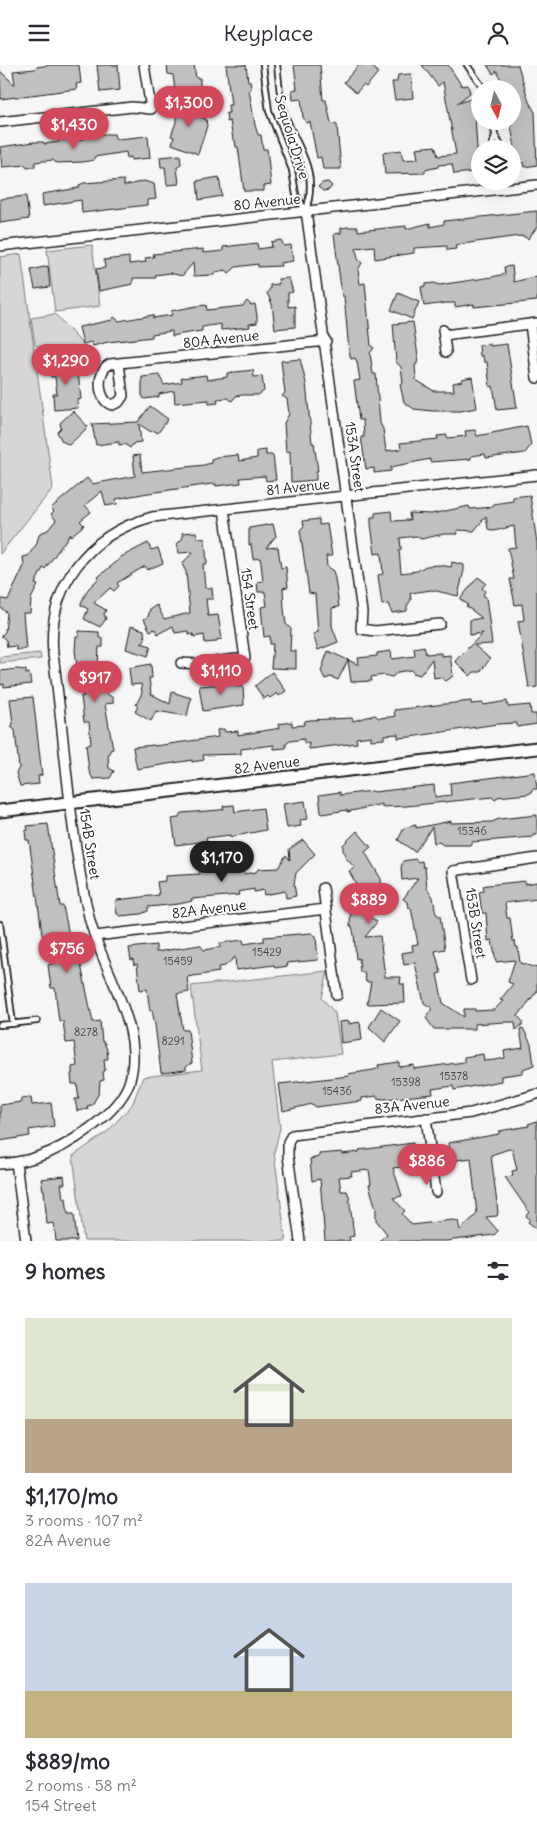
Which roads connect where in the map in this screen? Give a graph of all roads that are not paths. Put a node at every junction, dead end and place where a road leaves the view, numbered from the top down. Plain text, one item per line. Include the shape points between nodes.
1 (144, 65) edge
2 (263, 65) edge
3 (277, 65) edge
4 (467, 65) edge
5 (478, 80) edge
6 (0, 122) edge
7 (494, 130) edge
8 (495, 135) junction
9 (494, 140) edge
10 (498, 140) edge
11 (521, 185) edge
12 (537, 185) edge
13 (471, 188) edge
14 (306, 211) junction
15 (0, 246) edge
16 (533, 324) edge
17 (326, 341) junction
18 (446, 351) dead end
19 (119, 363) dead end
20 (537, 378) edge
21 (537, 475) edge
22 (346, 496) junction
23 (224, 509) junction
24 (98, 544) joint
25 (440, 624) dead end
26 (181, 663) dead end
27 (537, 748) edge
28 (70, 803) junction
29 (0, 811) edge
30 (537, 858) edge
31 (323, 888) dead end
32 (326, 909) junction
33 (0, 924) edge
34 (95, 936) junction
35 (471, 980) dead end
36 (338, 995) dead end
37 (37, 1021) dead end
38 (13, 1024) junction
39 (0, 1025) edge
40 (537, 1094) edge
41 (426, 1118) junction
42 (16, 1162) junction
43 (0, 1164) edge
44 (436, 1192) dead end
45 (26, 1241) edge
46 (300, 1241) edge

1 - 6 street via 151,109 132,107
2 - 14 lane, Sequoia Drive via 269,111 292,170 296,195
3 - 14 lane, Sequoia Drive via 283,108 308,169 311,193
4 - 5 lane
7 - 8 lane
8 - 9 lane
8 - 10 lane
11 - 12 street, 80 Avenue
13 - 14 street, 80 Avenue
14 - 15 street, 80 Avenue
14 - 17 street, 153A Street
16 - 18 street via 444,332
16 - 20 street
17 - 19 street, 80A Avenue
17 - 22 street, 153A Street
21 - 22 street, 81 Avenue
22 - 23 street, 81 Avenue
22 - 25 street, 153A Street via 362,611 361,629 375,631
23 - 24 street, 81 Avenue via 148,519 117,531
23 - 26 street, 154 Street via 245,657
24 - 28 street, 154B Street via 70,576 58,603 53,630 52,647
27 - 28 street, 82 Avenue
28 - 29 street, 82 Avenue
28 - 34 street, 154B Street via 78,864
30 - 35 street, 153B Street via 453,871
31 - 32 street
32 - 34 street, 82A Avenue
32 - 36 street
33 - 38 lane
34 - 42 street, 154B Street via 129,1026 133,1044 129,1083 121,1099 81,1133 49,1153
37 - 38 lane
38 - 39 lane
40 - 41 street, 83A Avenue via 470,1113
41 - 44 street
41 - 46 street, 83A Avenue via 292,1135 288,1156
42 - 43 street
42 - 45 street

